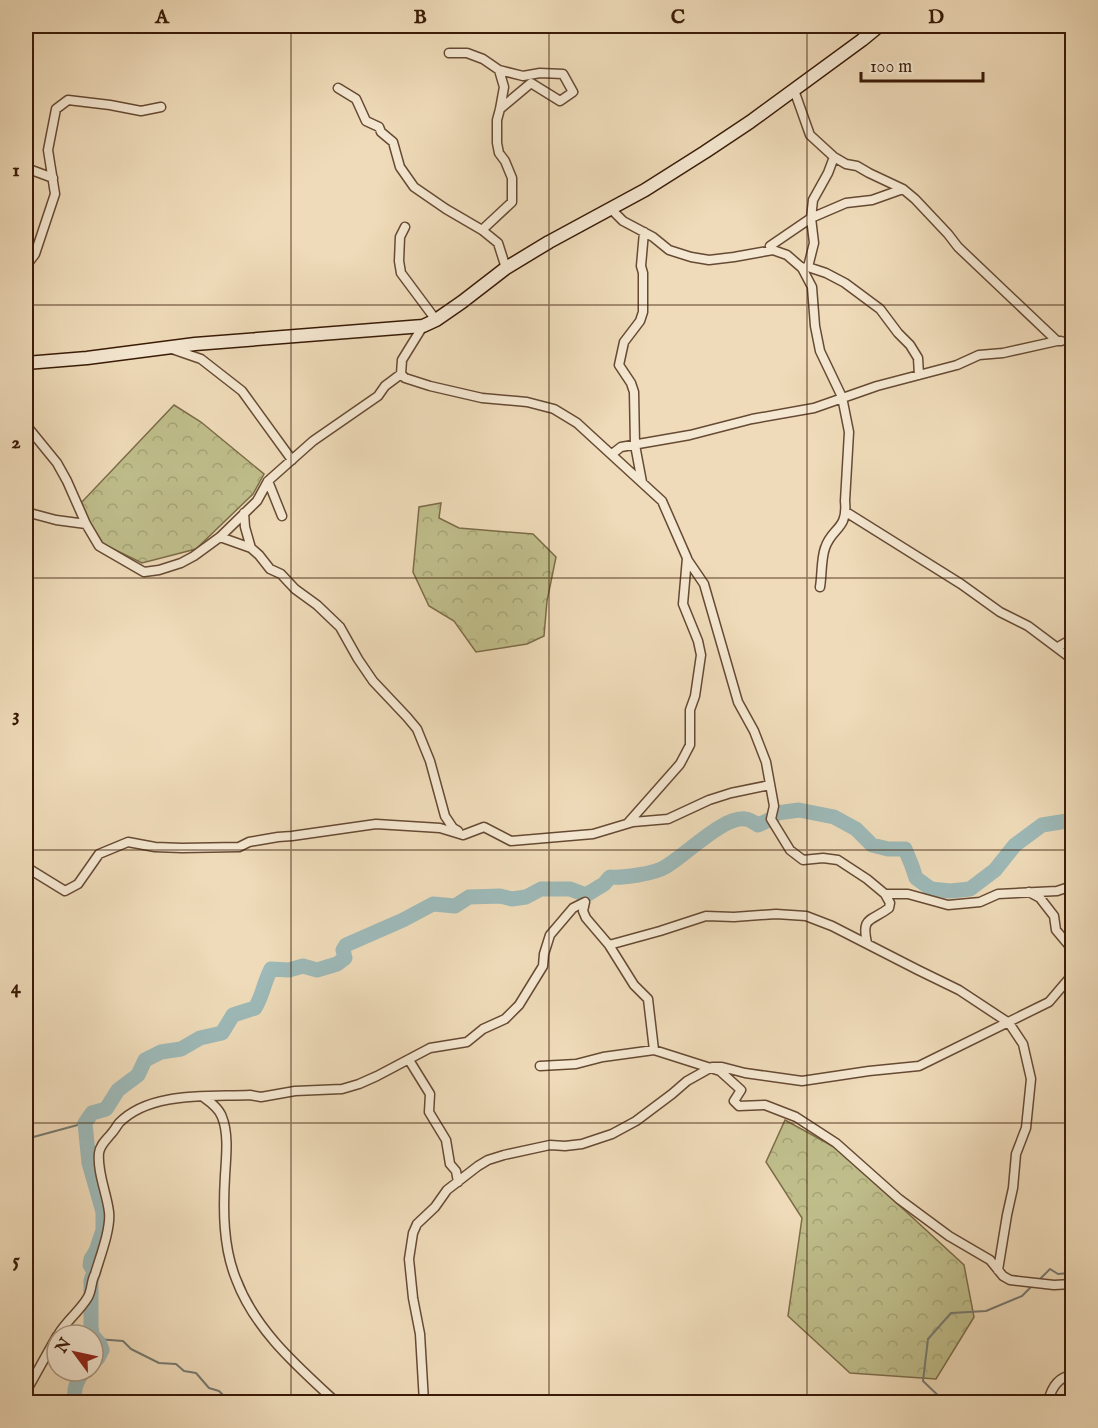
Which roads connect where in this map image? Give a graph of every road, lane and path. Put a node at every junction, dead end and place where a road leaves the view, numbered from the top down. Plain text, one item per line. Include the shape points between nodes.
1 (879, 26) edge
2 (449, 53) dead end
3 (499, 70) junction
4 (540, 73) junction
5 (531, 83) junction
6 (338, 88) dead end
7 (794, 90) junction
8 (161, 107) dead end
9 (500, 109) junction
10 (834, 157) junction
11 (26, 168) edge
12 (54, 178) junction
13 (903, 189) junction
14 (610, 208) junction
15 (812, 218) junction
16 (405, 228) dead end
17 (482, 230) junction
18 (644, 232) junction
19 (770, 246) dead end
20 (26, 266) edge
21 (805, 267) junction
22 (506, 268) junction
23 (436, 320) junction
24 (423, 326) junction
25 (164, 347) junction
26 (26, 363) edge
27 (401, 374) junction
28 (918, 375) junction
29 (842, 398) junction
30 (26, 425) edge
31 (635, 445) junction
32 (612, 453) junction
33 (292, 460) junction
34 (268, 481) junction
35 (642, 482) junction
36 (26, 512) edge
37 (846, 512) junction
38 (244, 513) junction
39 (282, 516) dead end
40 (86, 524) junction
41 (220, 537) junction
42 (251, 548) junction
43 (687, 558) junction
44 (820, 587) dead end
45 (1072, 639) edge
46 (1058, 647) junction
47 (1072, 659) edge
48 (770, 785) junction
49 (626, 825) junction
50 (463, 835) junction
51 (26, 867) edge
52 (1072, 886) edge
53 (1029, 892) junction
54 (885, 894) junction
55 (867, 943) junction
56 (609, 945) junction
57 (1072, 949) edge
58 (1072, 975) edge
59 (1009, 1023) junction
60 (654, 1050) junction
61 (409, 1060) junction
62 (540, 1066) dead end
63 (712, 1067) junction
64 (203, 1097) junction
65 (458, 1182) junction
66 (998, 1270) junction
67 (1072, 1284) edge
68 (67, 1323) edge
69 (45, 1358) edge
70 (1072, 1375) edge
71 (26, 1390) edge
72 (336, 1402) edge
73 (424, 1402) edge
74 (1048, 1402) edge

1 - 7 street
2 - 3 street via 467,53
3 - 4 street via 523,76
3 - 9 street via 504,87
4 - 5 street
4 - 5 street via 563,74 573,92 560,101
5 - 9 street
6 - 17 street via 356,99 366,121 379,127 393,142 400,167 414,187
7 - 10 street via 810,135
7 - 14 street via 705,152
8 - 12 street via 141,111 68,100 56,109 48,150
9 - 17 street via 497,143 512,178 512,202
10 - 13 street
10 - 15 street via 813,200
11 - 12 street
12 - 20 street via 55,194 35,254
13 - 15 street via 873,200 846,203
13 - 28 street via 1024,311 1060,341 1003,354 979,355
14 - 18 street via 622,221
14 - 22 street
15 - 19 street
15 - 21 street via 814,243
16 - 23 street via 400,237 401,273
17 - 22 street via 498,243
18 - 21 street via 669,250 691,257 709,260 773,250
18 - 31 street via 643,312 624,342 619,365 634,392
21 - 28 street via 844,283 880,309 918,358
21 - 29 street via 812,287 820,351
22 - 23 street
23 - 24 street
24 - 25 street
24 - 27 street via 402,360
25 - 26 street
25 - 33 street via 201,359 242,391
27 - 32 street via 472,396 554,409
27 - 33 street via 378,396
28 - 29 street
29 - 31 street via 814,408
29 - 37 street via 849,432
30 - 40 street via 57,463
31 - 32 street
31 - 35 street
32 - 35 street
33 - 34 street
34 - 38 street via 257,501
34 - 39 street
35 - 43 street via 662,501
36 - 40 street
37 - 44 street via 842,525 824,549
37 - 46 street
38 - 41 street
38 - 42 street
40 - 41 street via 99,546 144,572 181,563
41 - 42 street
42 - 50 street via 270,569 281,574 340,627 373,681 417,729 445,816
43 - 48 street via 704,584 738,702 762,751
43 - 49 street via 684,604 701,655 690,710 690,745 680,764
45 - 46 street
46 - 47 street
48 - 49 street via 709,800 668,819
48 - 54 street via 774,806 771,819 790,850 803,860 838,860
49 - 50 street via 592,834 511,841 484,827
50 - 51 street via 440,828 376,824 278,837 239,847 155,847 128,842 99,854 78,884 65,891
52 - 53 street
53 - 54 street via 948,905 908,894
53 - 57 street via 1040,898 1054,916 1056,930
54 - 55 street via 889,908 868,921 864,929
55 - 56 street via 806,916 776,914 706,916
55 - 59 street via 959,990
56 - 60 street via 634,985 648,999
56 - 61 street via 586,918 585,902 573,908 550,935 543,966 519,1005 505,1018 467,1042 430,1048
58 - 59 street via 1048,1002
59 - 63 street via 919,1066 802,1081
59 - 66 street via 1023,1044 1031,1079 1026,1128 1016,1154 1014,1188
60 - 62 street via 576,1064
60 - 63 street
61 - 64 street via 342,1089 261,1097
61 - 65 street via 430,1094 429,1112 446,1140
63 - 65 street via 612,1134 582,1144 550,1145 488,1160
63 - 66 street via 741,1090 734,1101 739,1106 765,1105 796,1118 836,1143 899,1199 990,1260
64 - 68 street via 165,1099 145,1106 118,1124 101,1147 101,1179 110,1213 109,1227 89,1296
64 - 72 street via 222,1116 227,1157 225,1233 229,1259 244,1299 276,1345
65 - 73 street via 413,1233 410,1259
66 - 67 street via 1010,1280
69 - 71 street
70 - 74 street via 1058,1381

